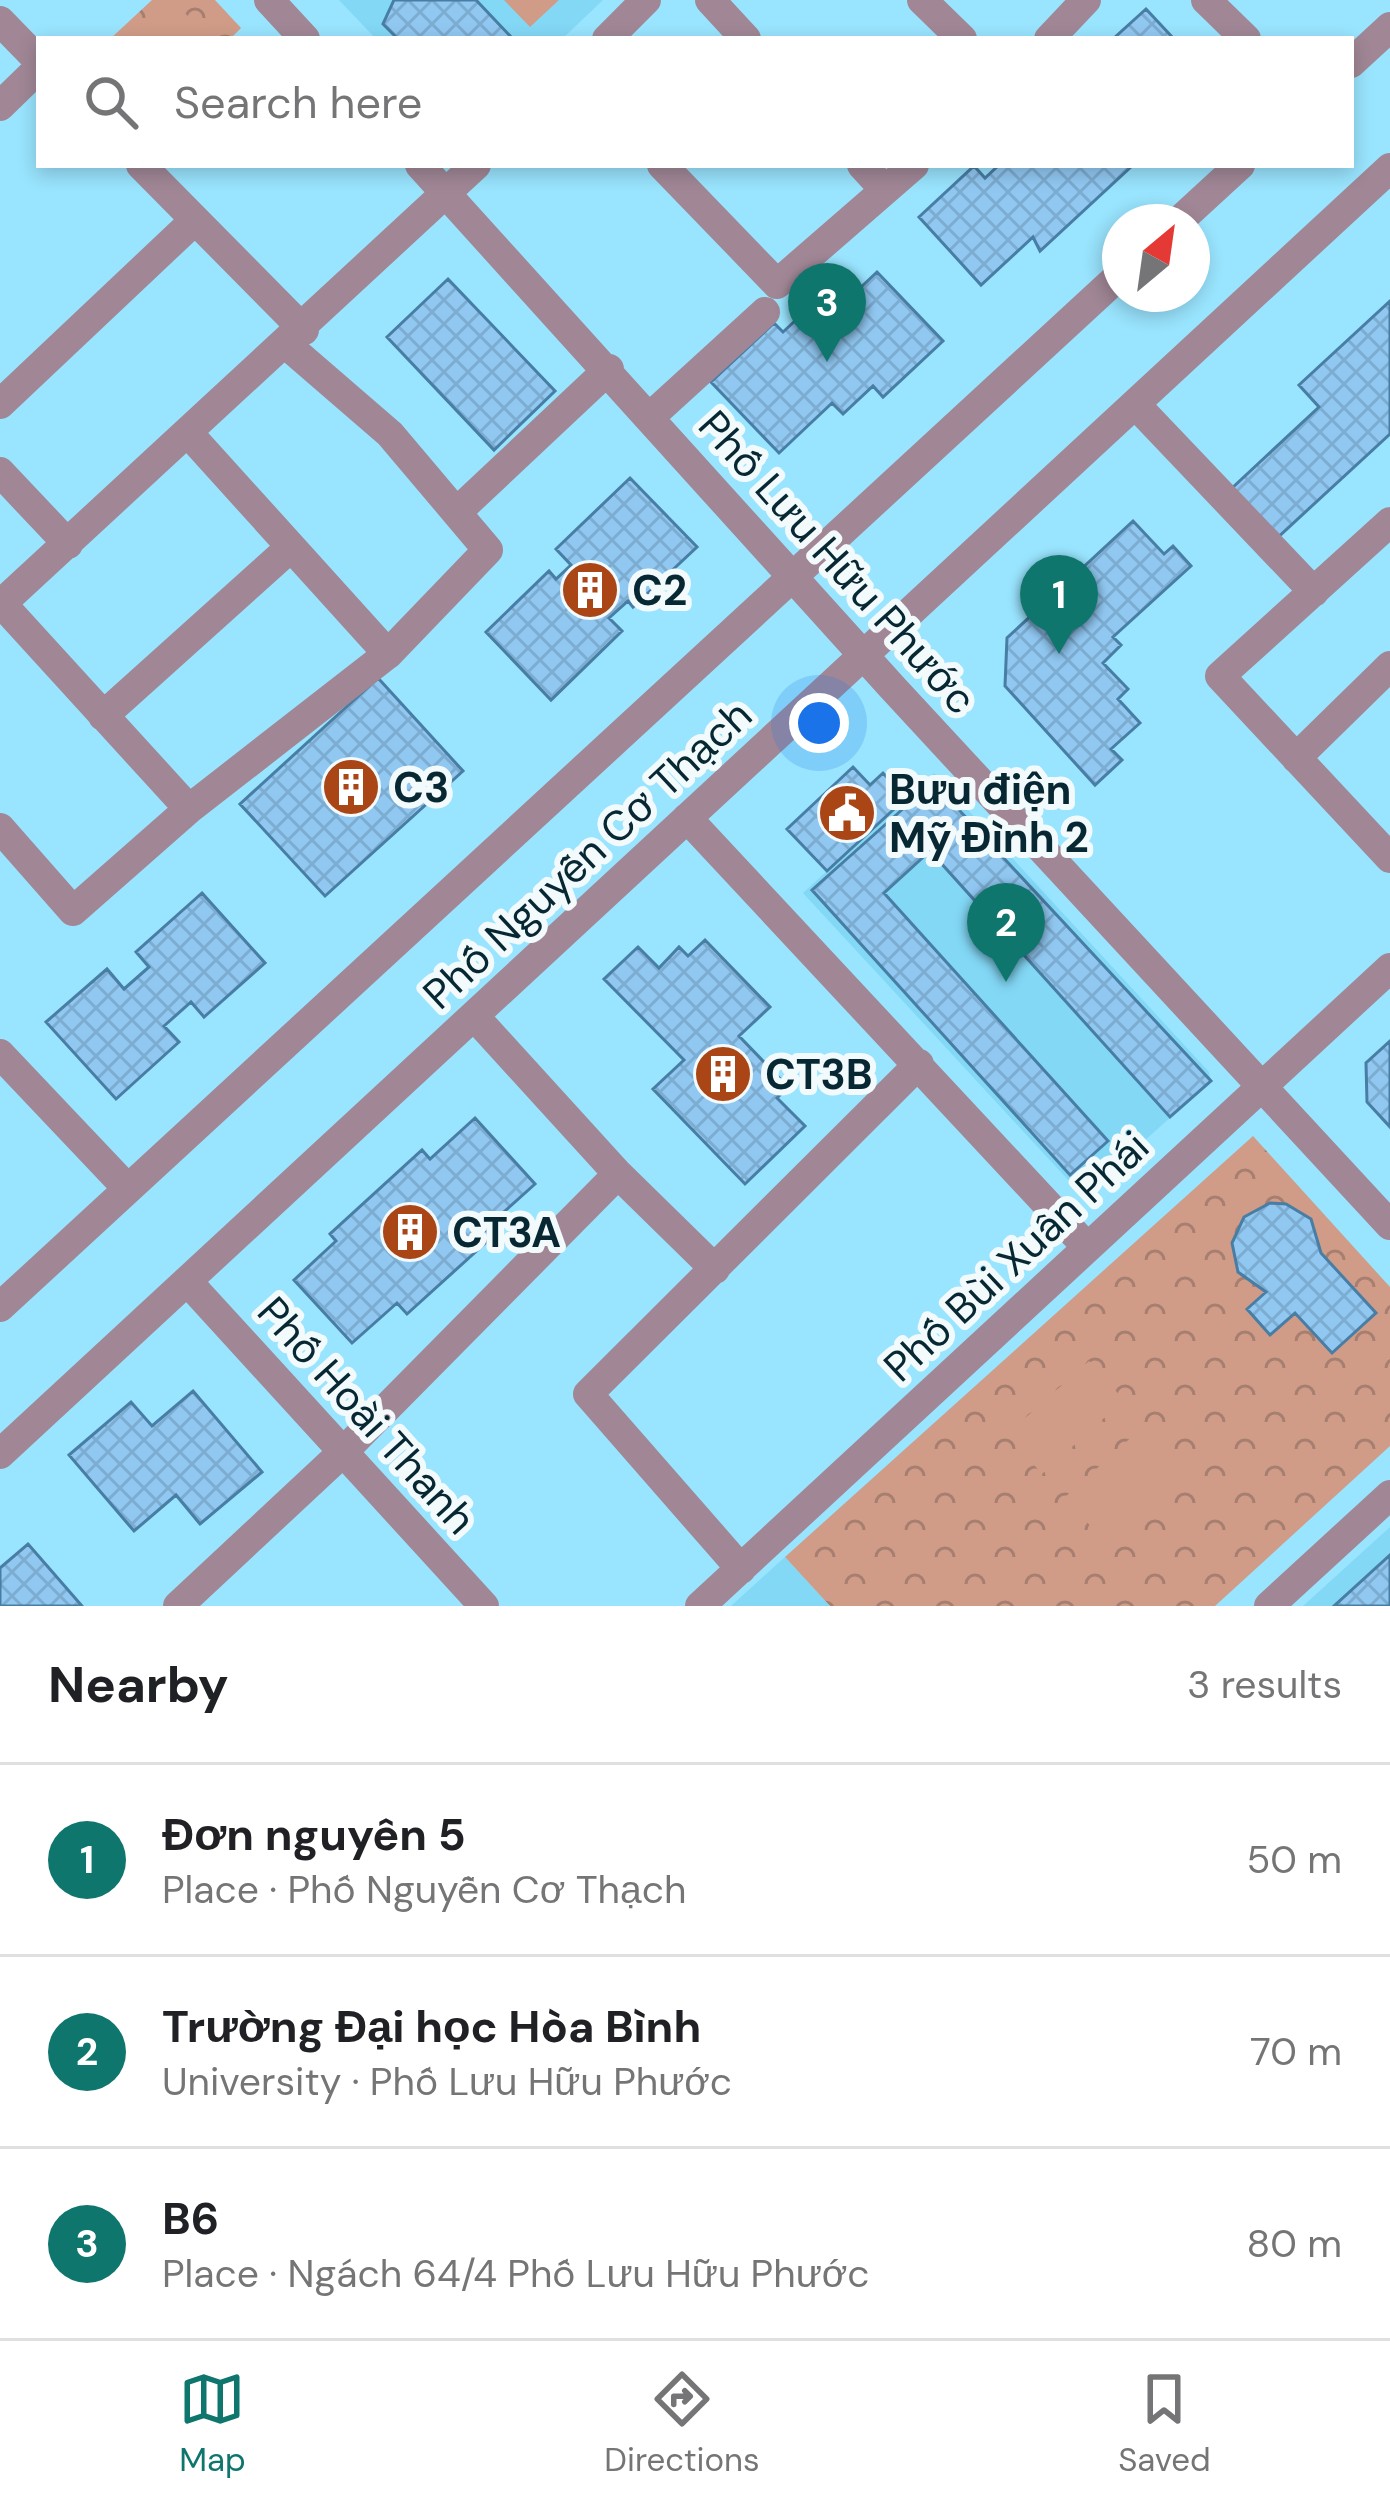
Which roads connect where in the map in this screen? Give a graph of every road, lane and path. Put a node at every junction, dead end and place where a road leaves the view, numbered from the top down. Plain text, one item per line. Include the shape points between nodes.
1 (269, 0) edge
2 (646, 0) edge
3 (710, 0) edge
4 (922, 0) edge
5 (1086, 0) edge
6 (1207, 0) edge
7 (0, 22) edge
8 (1390, 27) edge
9 (302, 36) edge
10 (610, 36) edge
11 (743, 36) edge
12 (959, 36) edge
13 (1052, 36) edge
14 (1243, 36) edge
15 (1354, 60) edge
16 (36, 62) edge
17 (36, 68) edge
18 (0, 106) edge
19 (144, 168) edge
20 (423, 168) edge
21 (473, 168) edge
22 (664, 168) edge
23 (865, 168) edge
24 (911, 168) edge
25 (1237, 168) edge
26 (1390, 168) edge
27 (885, 190) junction
28 (446, 194) junction
29 (1198, 204) edge
30 (195, 220) junction
31 (1102, 292) edge
32 (771, 298) junction
33 (295, 338) junction
34 (609, 370) junction
35 (0, 404) edge
36 (1135, 404) junction
37 (651, 416) junction
38 (190, 435) junction
39 (0, 472) edge
40 (459, 510) junction
41 (1390, 522) edge
42 (68, 544) junction
43 (291, 547) junction
44 (793, 576) junction
45 (1314, 592) junction
46 (1, 604) edge
47 (388, 654) junction
48 (864, 655) junction
49 (1390, 666) edge
50 (103, 716) junction
51 (1296, 758) junction
52 (189, 809) junction
53 (687, 818) junction
54 (0, 828) edge
55 (1390, 858) edge
56 (1390, 968) edge
57 (474, 1016) junction
58 (0, 1054) edge
59 (919, 1064) junction
60 (1262, 1085) junction
61 (618, 1174) junction
62 (128, 1188) junction
63 (1390, 1225) edge
64 (1087, 1247) junction
65 (716, 1269) junction
66 (187, 1281) junction
67 (0, 1307) edge
68 (343, 1451) junction
69 (0, 1454) edge
70 (1390, 1496) edge
71 (741, 1569) junction
72 (178, 1606) edge
73 (484, 1606) edge
74 (700, 1606) edge
75 (1269, 1606) edge

1 - 9 street
2 - 10 street
3 - 11 street
4 - 12 street
5 - 13 street
6 - 14 street
7 - 16 street
8 - 15 street
17 - 18 street
19 - 30 street
20 - 28 street, Phố Lưu Hữu Phước
21 - 28 street
22 - 32 street
23 - 27 street
24 - 27 street
25 - 29 street
26 - 36 street, Phố Nguyễn Cơ Thạch
27 - 32 street
28 - 33 street
28 - 34 street, Phố Lưu Hữu Phước
30 - 33 street
30 - 35 street
31 - 44 street, Phố Nguyễn Cơ Thạch
32 - 37 street
33 - 38 street
33 - 40 street
34 - 37 street, Phố Lưu Hữu Phước
34 - 40 street
36 - 45 street
36 - 48 street, Phố Nguyễn Cơ Thạch
37 - 44 street, Phố Lưu Hữu Phước
38 - 42 street
38 - 43 street
39 - 42 street
40 - 47 street via 488,550
41 - 45 street
42 - 46 street
43 - 47 street
43 - 50 street
44 - 48 street, Phố Lưu Hữu Phước
44 - 62 street, Phố Nguyễn Cơ Thạch
45 - 51 street via 1220,676
46 - 50 street
47 - 52 street
48 - 53 street, Phố Nguyễn Cơ Thạch
48 - 60 street, Phố Lưu Hữu Phước
49 - 51 street
50 - 52 street
51 - 55 street
52 - 54 street via 73,910
53 - 57 street, Phố Nguyễn Cơ Thạch
53 - 59 street
56 - 60 street, Phố Bùi Xuân Phái
57 - 61 street
57 - 66 street, Phố Nguyễn Cơ Thạch
58 - 62 street
59 - 64 street
59 - 65 street
60 - 63 street, Phố Lưu Hữu Phước
60 - 64 street, Phố Bùi Xuân Phái
61 - 65 street
61 - 68 street
62 - 67 street, Phố Nguyễn Cơ Thạch
64 - 71 street, Phố Bùi Xuân Phái
65 - 71 street via 588,1394
66 - 68 street, Phố Hoài Thanh
66 - 69 street, Phố Nguyễn Cơ Thạch
68 - 72 street
68 - 73 street, Phố Hoài Thanh
70 - 75 street
71 - 74 street, Phố Bùi Xuân Phái

